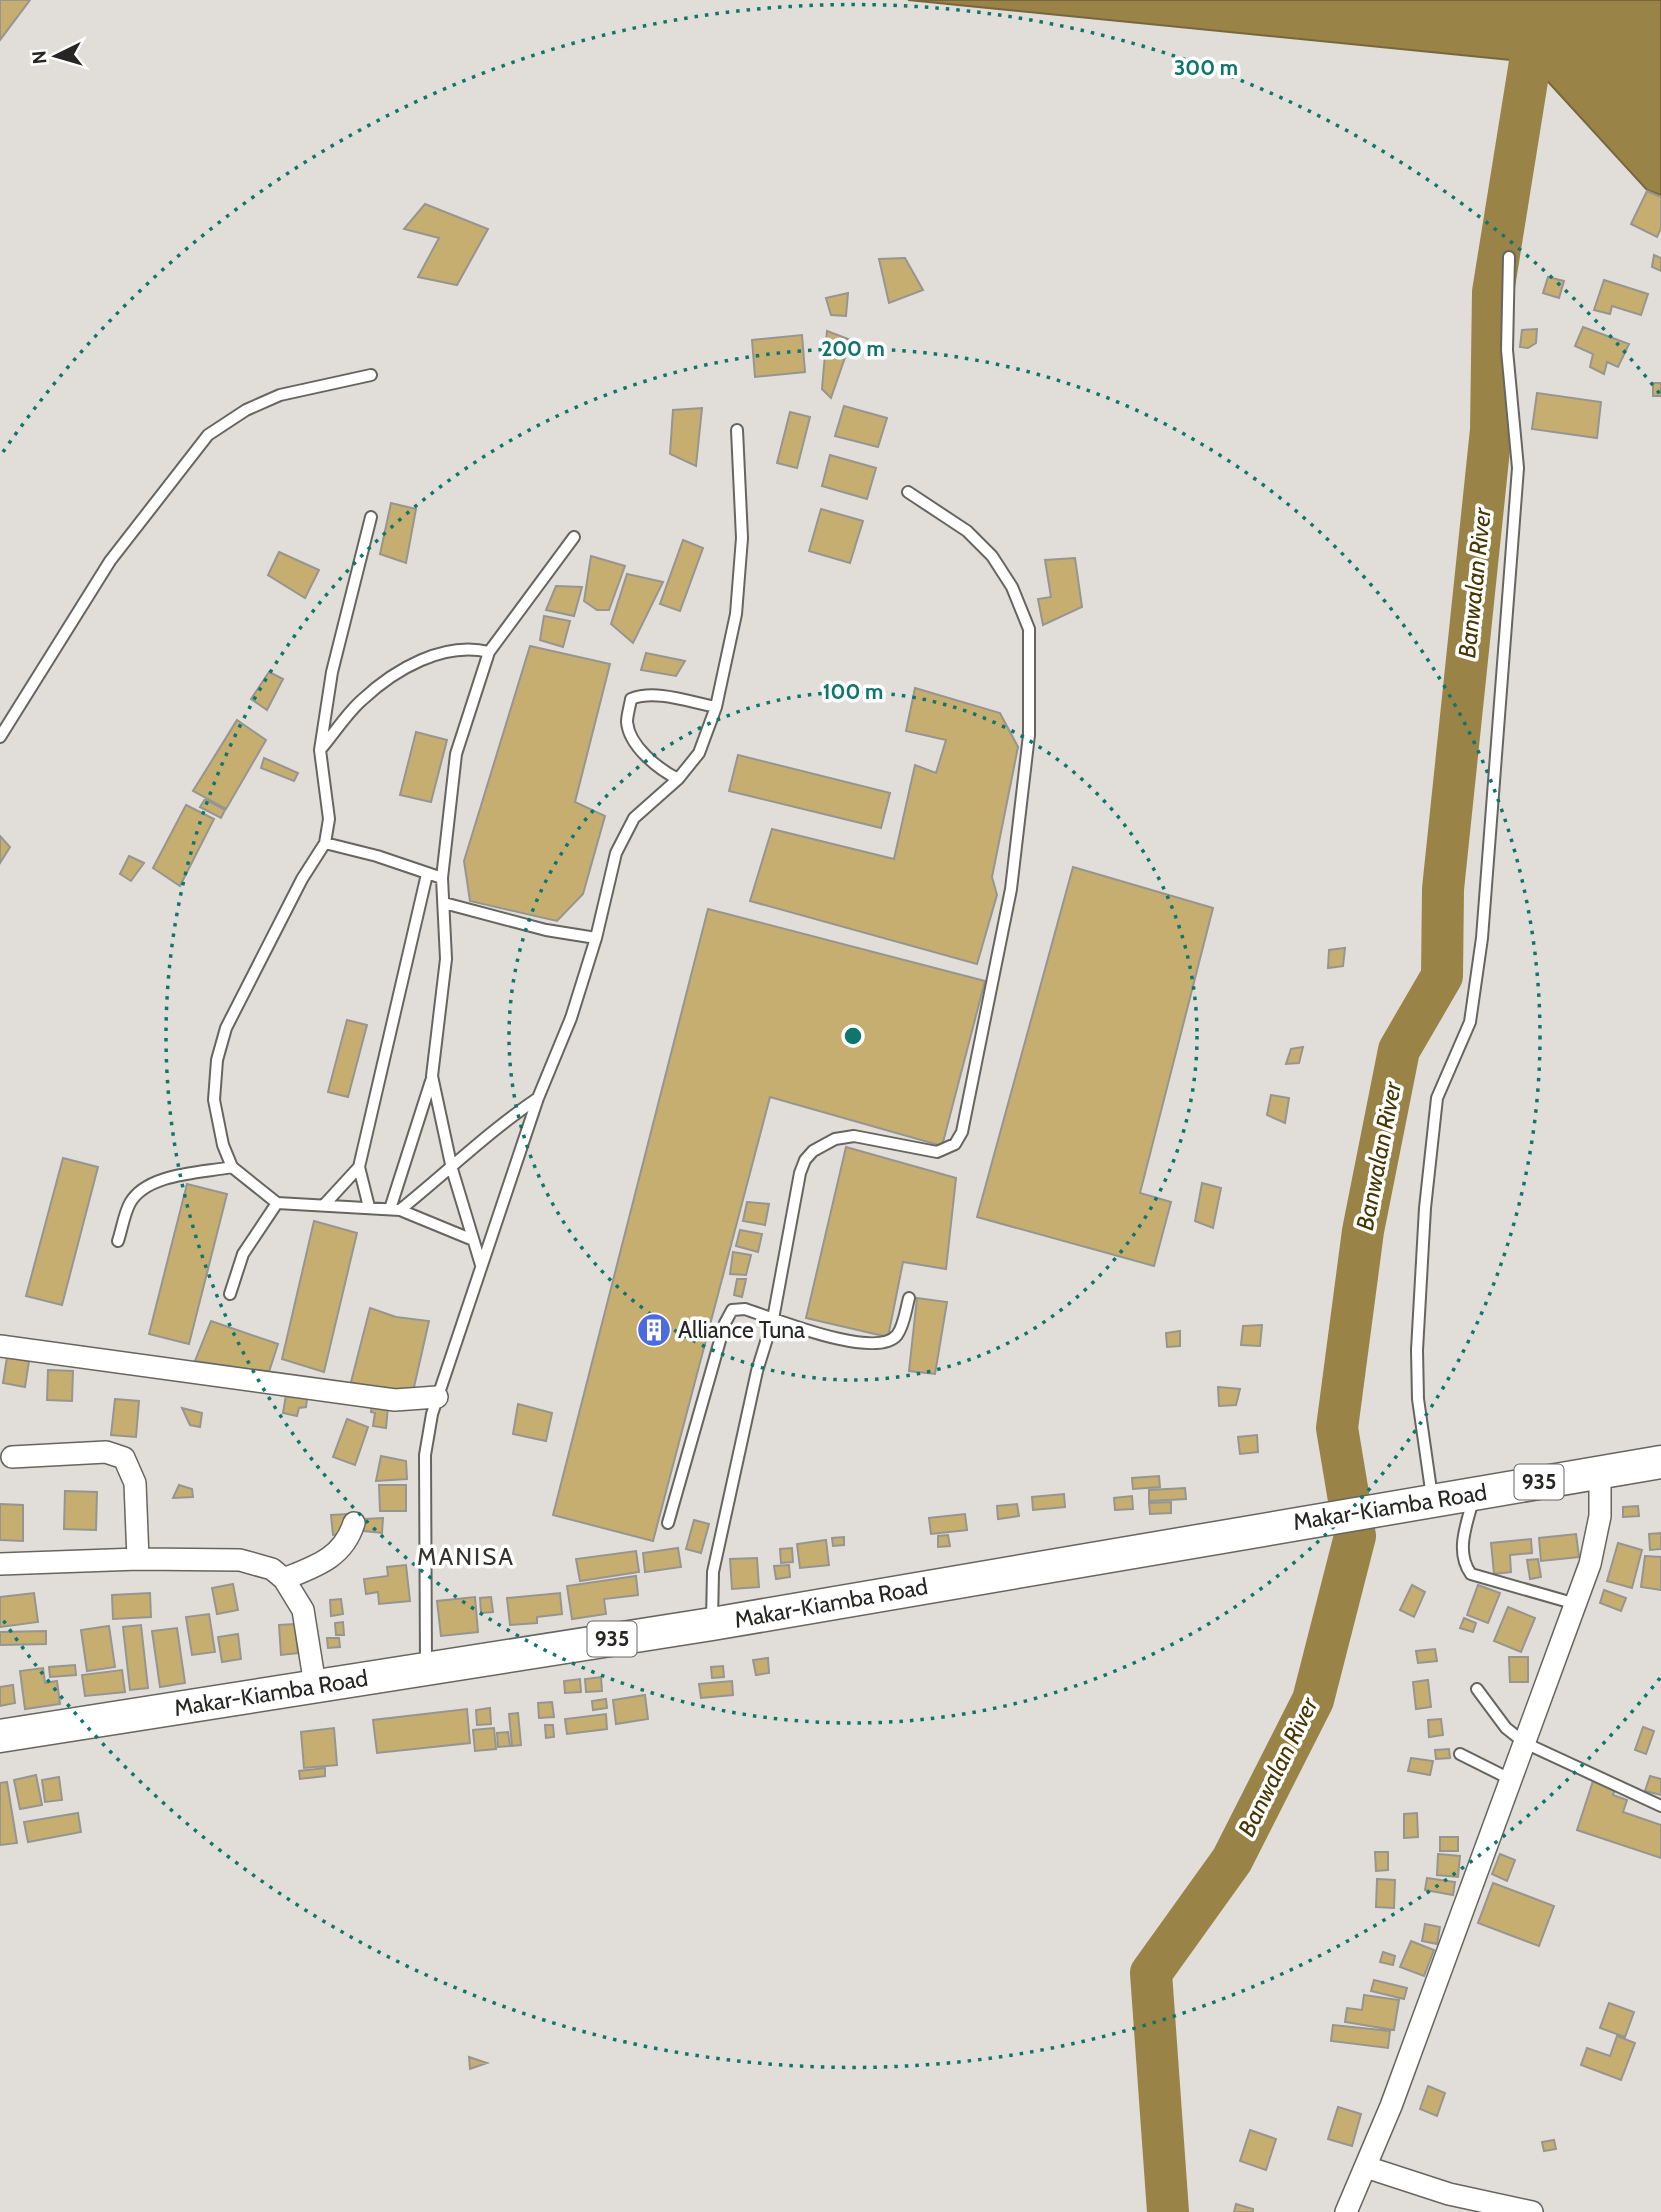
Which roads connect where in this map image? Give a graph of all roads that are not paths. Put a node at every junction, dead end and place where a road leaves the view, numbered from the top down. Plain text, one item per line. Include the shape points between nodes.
1 (1509, 257) dead end
2 (371, 375) dead end
3 (737, 430) dead end
4 (908, 492) dead end
5 (371, 517) dead end
6 (574, 537) dead end
7 (489, 652) junction
8 (716, 707) junction
9 (0, 737) edge
10 (320, 750) junction
11 (678, 779) junction
12 (325, 843) junction
13 (427, 874) junction
14 (442, 878) junction
15 (444, 904) junction
16 (596, 938) junction
17 (432, 1076) junction
18 (538, 1098) junction
19 (232, 1167) junction
20 (359, 1167) junction
21 (452, 1169) junction
22 (277, 1203) junction
23 (324, 1205) junction
24 (369, 1207) junction
25 (395, 1210) junction
26 (473, 1240) junction
27 (118, 1241) dead end
28 (481, 1265) junction
29 (230, 1294) dead end
30 (909, 1298) dead end
31 (773, 1319) junction
32 (0, 1346) edge
33 (437, 1396) junction
34 (12, 1458) dead end
35 (1661, 1462) edge
36 (1600, 1472) junction
37 (1475, 1493) junction
38 (1425, 1501) junction
39 (354, 1522) dead end
40 (668, 1522) dead end
41 (138, 1559) junction
42 (0, 1564) edge
43 (284, 1579) junction
44 (1576, 1604) junction
45 (712, 1624) junction
46 (426, 1668) junction
47 (315, 1685) junction
48 (1477, 1689) dead end
49 (0, 1736) edge
50 (1525, 1744) junction
51 (1460, 1754) dead end
52 (1512, 1780) junction
53 (1661, 1806) edge
54 (1366, 2167) junction
55 (1451, 2203) edge
56 (1346, 2212) edge
57 (1532, 2212) edge

1 - 38 lane via 1507,350 1518,468 1482,938 1470,1022 1437,1098 1425,1208 1418,1387
2 - 9 lane via 280,395 208,435 110,561
3 - 8 lane via 741,538 737,601
4 - 31 lane via 967,531 992,556 1012,587 1029,629 1029,735 1011,889 962,1132 955,1144 937,1152 854,1136 835,1139 813,1151 800,1173
5 - 10 lane via 332,672
6 - 7 lane
7 - 10 lane via 444,651 389,679 361,700
7 - 14 lane via 456,754
8 - 11 lane via 699,753
8 - 11 lane via 656,695 631,699 627,723 635,743 662,771
10 - 12 lane via 329,819
11 - 16 lane via 647,805 624,833
12 - 13 lane
12 - 19 lane via 237,1007 217,1060 214,1100
13 - 14 lane
13 - 20 lane
14 - 15 lane
15 - 16 lane
15 - 17 lane via 446,959
16 - 18 lane via 571,1018
17 - 21 lane
17 - 25 lane
18 - 21 lane via 501,1123
18 - 28 lane
19 - 22 lane
19 - 27 lane via 144,1188 130,1204
20 - 23 lane
20 - 24 lane
21 - 25 lane
21 - 26 lane
22 - 23 lane
22 - 29 lane via 243,1254
23 - 24 lane
24 - 25 lane
25 - 26 lane
26 - 28 lane
28 - 33 lane
30 - 31 lane via 899,1333 883,1343 841,1339
31 - 40 lane via 740,1307 729,1313
31 - 45 lane via 757,1371 713,1572
32 - 33 street via 395,1400
33 - 46 lane via 425,1455
34 - 41 street via 106,1452 124,1458 135,1483
35 - 36 main road, Makar-Kiamba Road / 935
36 - 37 main road, Makar-Kiamba Road / 935
36 - 44 street via 1596,1537
37 - 38 main road, Makar-Kiamba Road / 935
37 - 44 lane via 1462,1558 1471,1574
38 - 45 main road, Makar-Kiamba Road / 935
39 - 43 street via 349,1538 332,1558
41 - 42 street
41 - 43 street via 240,1560 272,1569
43 - 47 street via 303,1610
44 - 50 street
45 - 46 main road, Makar-Kiamba Road / 935
46 - 47 main road, Makar-Kiamba Road / 935
47 - 49 main road, Makar-Kiamba Road / 935
48 - 50 lane via 1500,1721
50 - 52 street
50 - 53 lane
51 - 52 lane
52 - 54 street
54 - 55 street
54 - 56 street
55 - 57 street

